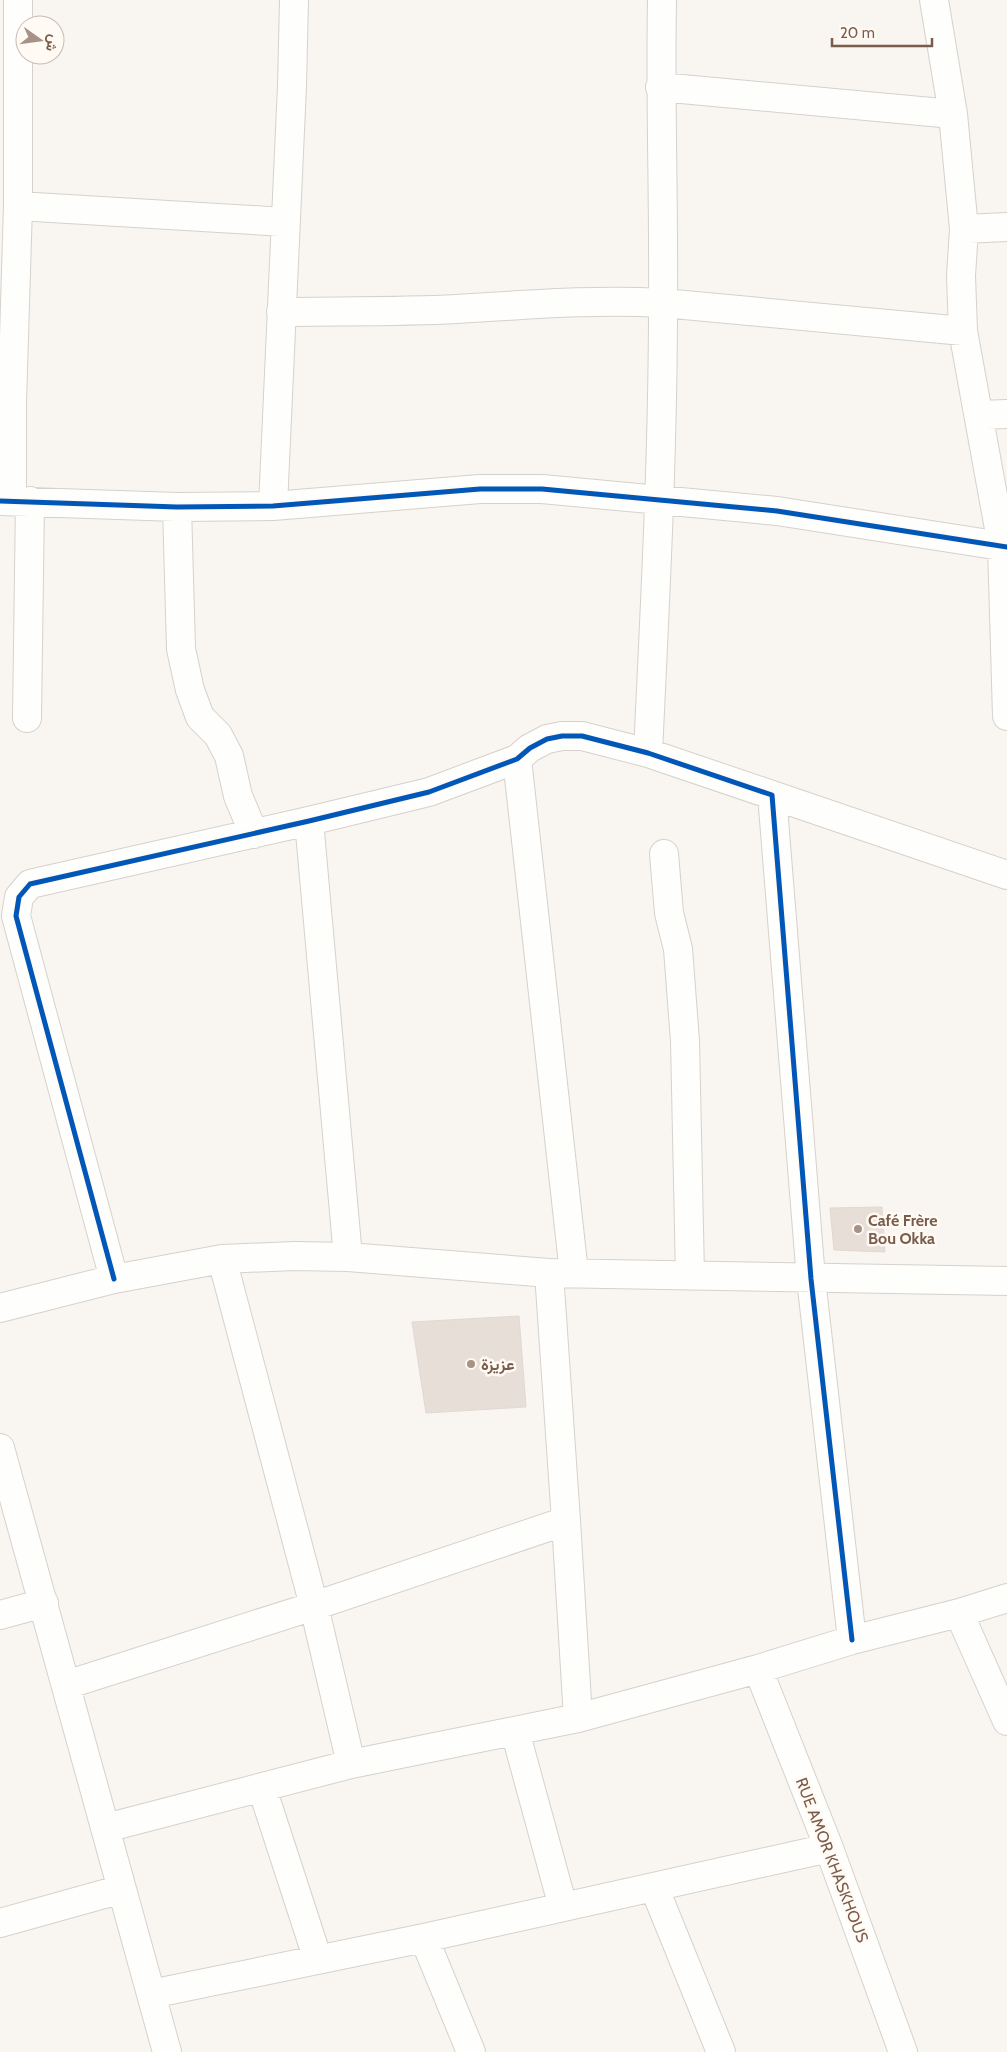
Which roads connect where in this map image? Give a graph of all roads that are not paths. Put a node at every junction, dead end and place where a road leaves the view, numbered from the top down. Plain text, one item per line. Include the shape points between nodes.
1 (18, 0) edge
2 (294, 0) edge
3 (662, 0) edge
4 (934, 0) edge
5 (660, 87) junction
6 (953, 114) junction
7 (9, 167) edge
8 (18, 206) junction
9 (286, 222) junction
10 (1007, 228) edge
11 (964, 229) junction
12 (663, 303) junction
13 (281, 312) junction
14 (963, 331) junction
15 (6, 402) edge
16 (979, 414) junction
17 (1007, 414) edge
18 (659, 498) junction
19 (14, 501) edge
20 (273, 506) junction
21 (177, 507) junction
22 (1004, 546) edge
23 (1007, 716) edge
24 (27, 718) dead end
25 (648, 753) junction
26 (517, 759) junction
27 (772, 795) junction
28 (309, 821) junction
29 (254, 834) junction
30 (664, 854) dead end
31 (1007, 875) edge
32 (348, 1257) junction
33 (222, 1259) junction
34 (561, 1273) junction
35 (690, 1276) junction
36 (114, 1279) junction
37 (811, 1279) junction
38 (1007, 1280) edge
39 (0, 1308) edge
40 (0, 1448) edge
41 (566, 1521) junction
42 (1007, 1598) edge
43 (44, 1602) junction
44 (314, 1606) junction
45 (959, 1613) junction
46 (0, 1615) edge
47 (852, 1640) junction
48 (758, 1669) junction
49 (66, 1685) junction
50 (578, 1718) junction
51 (1007, 1721) edge
52 (515, 1731) junction
53 (351, 1764) junction
54 (262, 1788) junction
55 (106, 1828) junction
56 (829, 1848) junction
57 (654, 1887) junction
58 (122, 1889) junction
59 (563, 1907) junction
60 (0, 1923) edge
61 (424, 1938) junction
62 (318, 1960) junction
63 (151, 1994) junction
64 (167, 2052) edge
65 (471, 2052) edge
66 (721, 2052) edge
67 (903, 2052) edge

1 - 7 street
2 - 9 street
3 - 5 street
4 - 6 street
5 - 6 street
5 - 12 street
6 - 11 street
7 - 8 street
8 - 9 street
8 - 15 street
9 - 13 street
10 - 11 street
11 - 14 street via 961,276
12 - 13 street via 553,302 456,309
12 - 14 street
12 - 18 street
13 - 20 street
14 - 16 street
15 - 19 street
16 - 17 street
16 - 22 street
18 - 20 street via 542,489 480,489
18 - 22 street via 777,511
18 - 25 street
19 - 21 street
19 - 24 street
20 - 21 street
21 - 29 street via 181,649 190,690 200,716 218,735 229,756 238,796
22 - 23 street
25 - 26 street via 582,736 562,736 530,748
25 - 27 street
26 - 28 street via 429,792
26 - 34 street
27 - 31 street
27 - 37 street
28 - 29 street
28 - 32 street
29 - 36 street via 30,884 19,897 16,916
30 - 35 street via 669,913 678,949 686,1041
32 - 33 street
32 - 34 street
33 - 36 street
33 - 44 street
34 - 35 street
34 - 41 street
35 - 37 street
36 - 39 street
37 - 38 street
37 - 47 street
40 - 43 street
41 - 44 street
41 - 50 street
42 - 45 street
43 - 46 street
43 - 49 street
44 - 49 street
44 - 53 street
45 - 47 street
45 - 51 street
47 - 48 street
48 - 50 street
48 - 56 street, RUE AMOR KHASKHOUS
49 - 55 street
50 - 52 street
52 - 53 street
52 - 59 street
53 - 54 street
54 - 55 street
54 - 62 street
55 - 58 street
56 - 57 street
56 - 67 street, RUE AMOR KHASKHOUS
57 - 59 street
57 - 66 street
58 - 60 street
58 - 63 street
59 - 61 street
61 - 62 street
61 - 65 street
62 - 63 street
63 - 64 street

